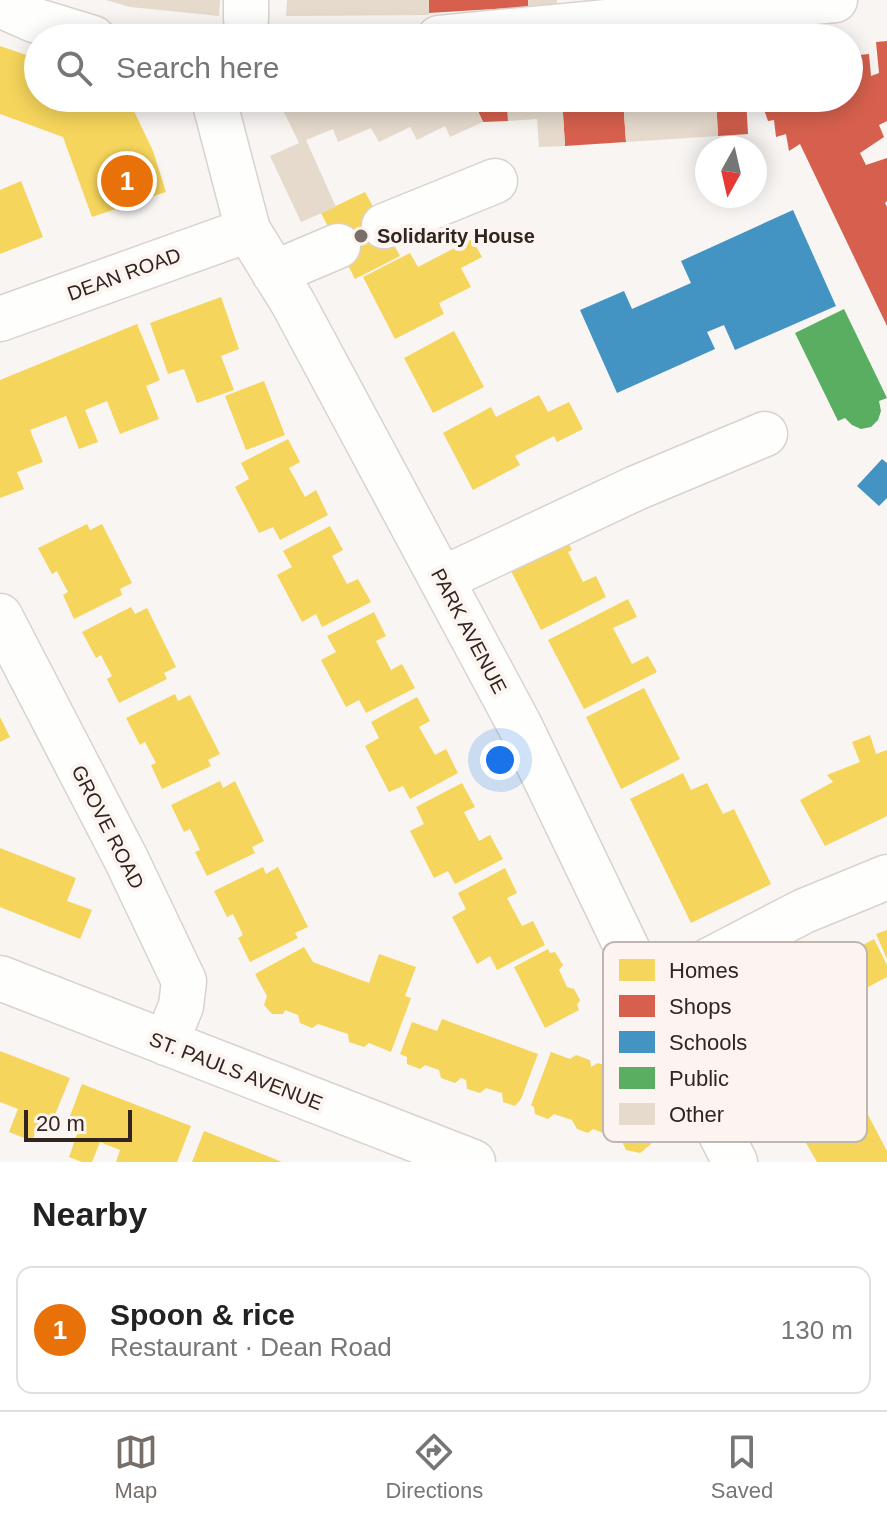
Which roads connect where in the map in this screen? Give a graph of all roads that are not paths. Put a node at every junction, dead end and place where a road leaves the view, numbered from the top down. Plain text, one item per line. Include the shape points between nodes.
1 (835, 0) edge
2 (0, 5) edge
3 (713, 6) edge
4 (47, 24) edge
5 (559, 24) edge
6 (217, 112) edge
7 (495, 181) dead end
8 (384, 226) dead end
9 (248, 230) junction
10 (338, 246) dead end
11 (274, 273) junction
12 (0, 319) edge
13 (765, 434) dead end
14 (442, 579) junction
15 (0, 616) edge
16 (887, 877) edge
17 (624, 942) edge
18 (744, 942) edge
19 (0, 978) edge
20 (166, 1043) junction
21 (725, 1142) edge
22 (473, 1162) edge
23 (735, 1162) edge

1 - 3 street
2 - 4 street
3 - 5 street
6 - 9 street, PARK AVENUE
7 - 8 street
9 - 11 street, PARK AVENUE
9 - 12 street, DEAN ROAD
10 - 11 street
11 - 14 street, PARK AVENUE
13 - 14 street
14 - 17 street, PARK AVENUE
15 - 20 street, GROVE ROAD via 184,981 181,1006
16 - 18 street
19 - 20 street, ST. PAULS AVENUE
20 - 22 street, ST. PAULS AVENUE
21 - 23 street, PARK AVENUE

